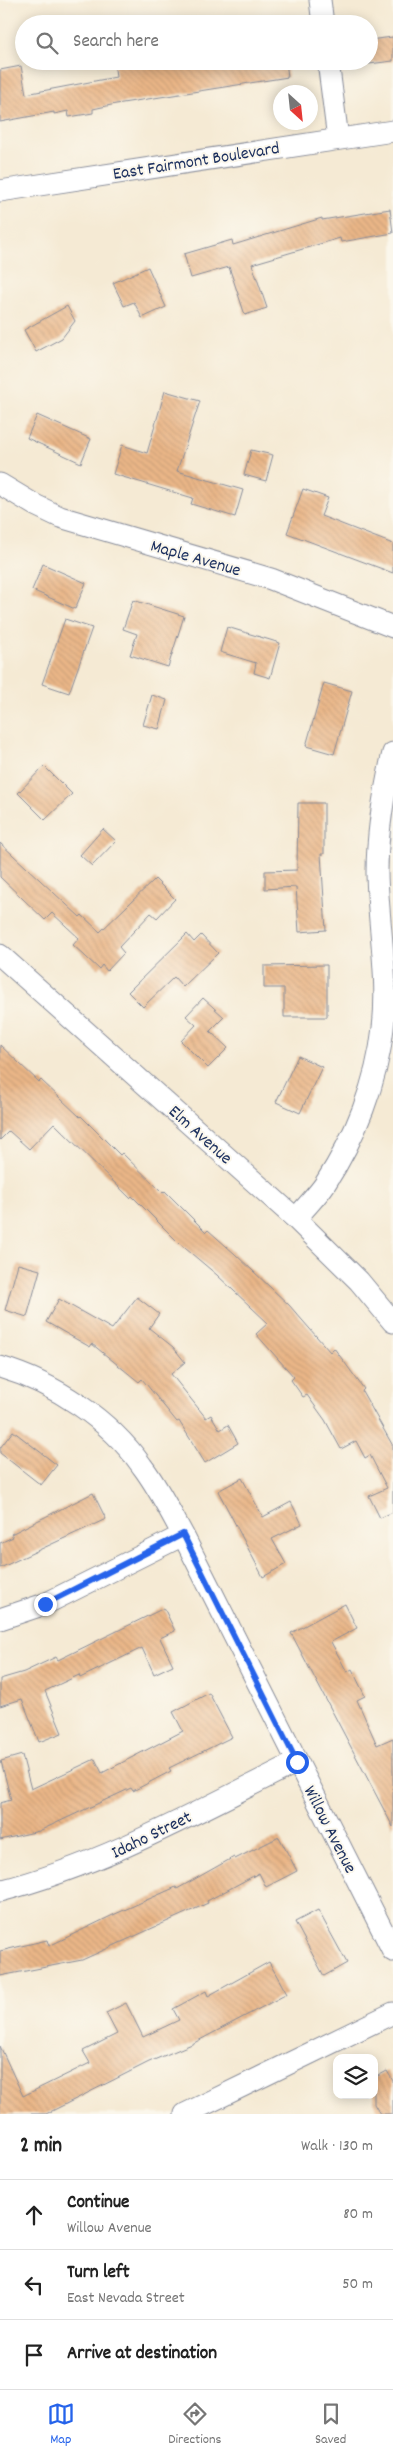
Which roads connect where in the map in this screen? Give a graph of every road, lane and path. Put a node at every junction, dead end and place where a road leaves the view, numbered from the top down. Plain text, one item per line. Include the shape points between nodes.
1 (320, 0) edge
2 (322, 15) edge
3 (329, 70) edge
4 (393, 131) edge
5 (338, 139) junction
6 (0, 191) edge
7 (0, 484) edge
8 (393, 627) edge
9 (393, 753) edge
10 (0, 955) edge
11 (296, 1219) junction
12 (393, 1322) edge
13 (0, 1367) edge
14 (183, 1534) junction
15 (0, 1619) edge
16 (297, 1762) junction
17 (0, 1891) edge
18 (393, 1951) edge
19 (393, 2013) edge
20 (185, 2114) edge

1 - 2 street
3 - 5 street
4 - 5 street, East Fairmont Boulevard
5 - 6 street, East Fairmont Boulevard
7 - 8 street, Maple Avenue via 60,517 271,579
9 - 11 street via 384,793 377,871 383,990 383,1027 378,1057 371,1087 354,1130 325,1184
10 - 11 street, Elm Avenue
11 - 12 street, Elm Avenue via 359,1281
13 - 14 street, Willow Avenue via 50,1388 86,1410 116,1436 141,1464
14 - 15 street via 45,1604
14 - 16 street, Willow Avenue
16 - 17 street, Idaho Street via 114,1853 38,1881
16 - 18 street, Willow Avenue
19 - 20 street

